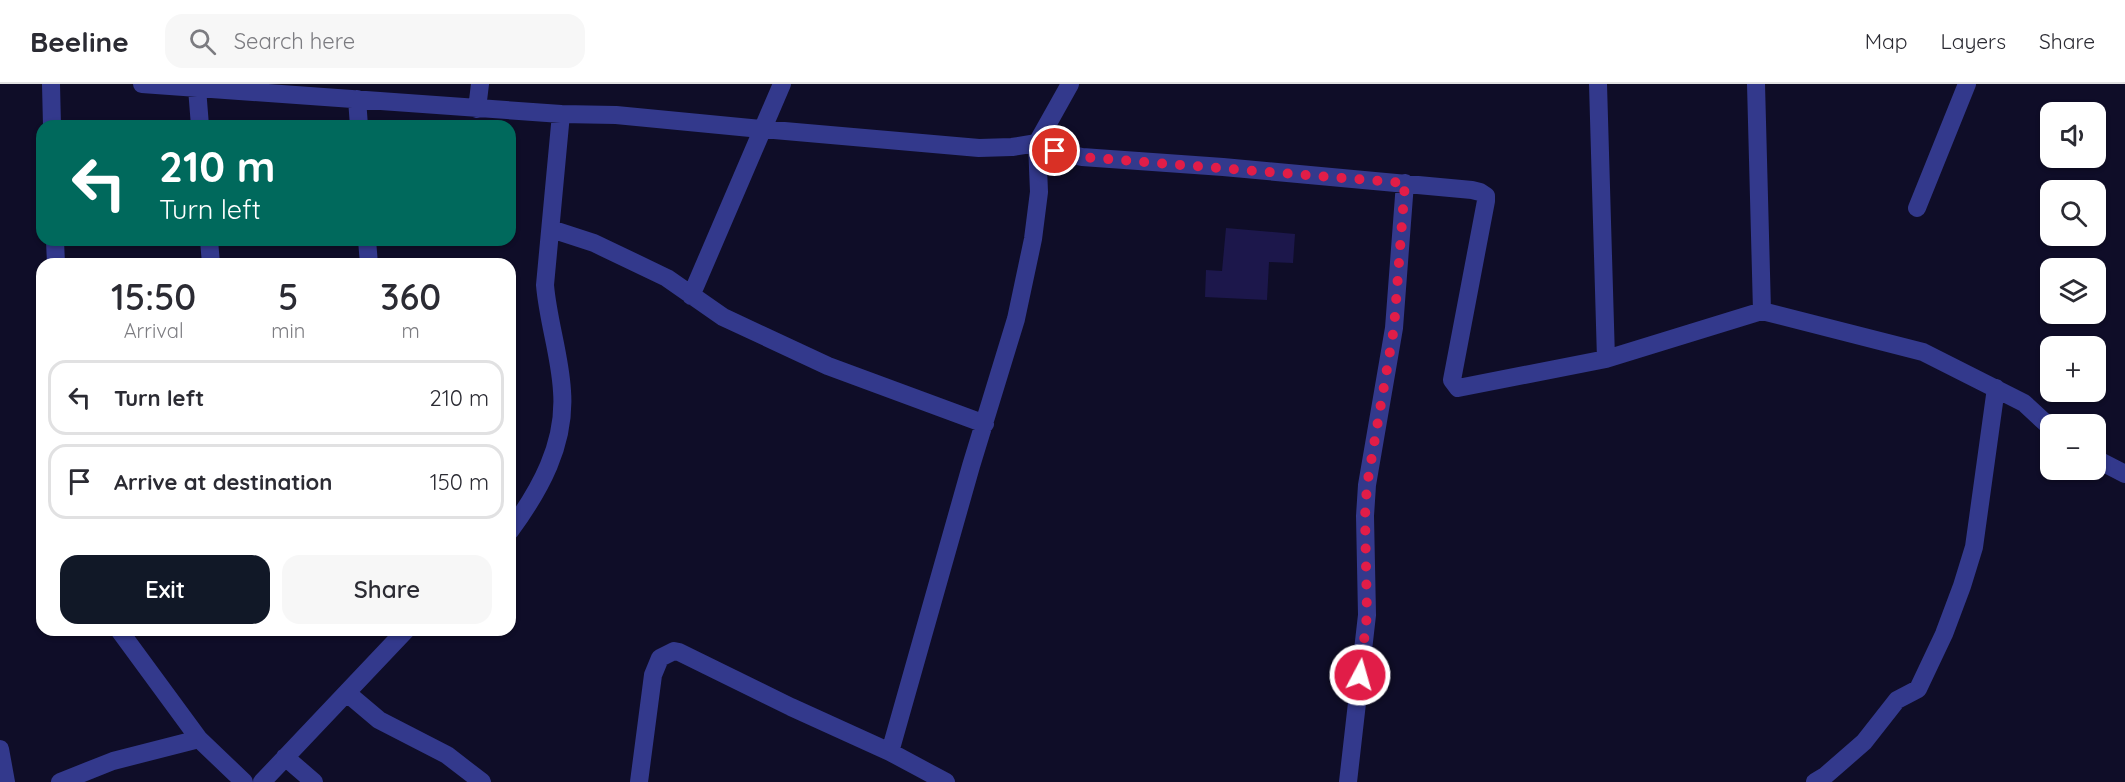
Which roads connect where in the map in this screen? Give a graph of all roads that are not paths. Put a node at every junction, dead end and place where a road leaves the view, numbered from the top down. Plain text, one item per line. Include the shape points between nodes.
1 (51, 84) edge
2 (142, 84) edge
3 (480, 84) edge
4 (782, 84) edge
5 (1070, 84) edge
6 (1598, 84) edge
7 (1756, 84) edge
8 (1967, 84) edge
9 (197, 88) junction
10 (357, 99) junction
11 (477, 109) junction
12 (561, 114) junction
13 (52, 120) edge
14 (200, 120) edge
15 (359, 120) edge
16 (761, 129) junction
17 (1037, 143) junction
18 (1405, 183) junction
19 (1917, 208) dead end
20 (551, 229) junction
21 (691, 296) junction
22 (1762, 311) junction
23 (1606, 358) junction
24 (1996, 388) junction
25 (2040, 418) edge
26 (985, 424) junction
27 (2106, 464) edge
28 (2125, 474) edge
29 (516, 523) edge
30 (123, 636) edge
31 (400, 636) edge
32 (348, 693) junction
33 (199, 739) junction
34 (0, 749) edge
35 (890, 752) junction
36 (285, 758) junction
37 (6, 782) edge
38 (60, 782) edge
39 (244, 782) edge
40 (262, 782) edge
41 (314, 782) edge
42 (482, 782) edge
43 (639, 782) edge
44 (946, 782) edge
45 (1348, 782) edge
46 (1815, 782) edge

1 - 13 street
2 - 9 street
3 - 11 street
4 - 16 street
5 - 17 street
6 - 23 street
7 - 22 street
8 - 19 street
9 - 10 street
9 - 14 street
10 - 11 street
10 - 15 street
11 - 12 street
12 - 16 street via 616,115
12 - 20 street
16 - 17 street via 979,148
16 - 21 street
17 - 18 street via 1082,157
17 - 26 street via 1040,167 1034,239 1016,319
18 - 23 street via 1472,190 1486,196 1454,386
18 - 45 street via 1394,328 1367,485 1367,615
20 - 21 street via 594,243 667,278
20 - 29 street via 545,285 562,390 561,427 543,478
21 - 26 street via 745,328 828,366
22 - 23 street
22 - 24 street via 1923,352
24 - 25 street via 2024,403
24 - 46 street via 1974,547 1940,644 1918,689 1898,700 1858,748
26 - 35 street
27 - 28 street
30 - 33 street
31 - 32 street
32 - 36 street
32 - 42 street via 379,720 447,755
33 - 38 street via 113,761
33 - 39 street
34 - 37 street
35 - 43 street via 674,651 660,658 653,675
35 - 44 street
36 - 40 street
36 - 41 street

